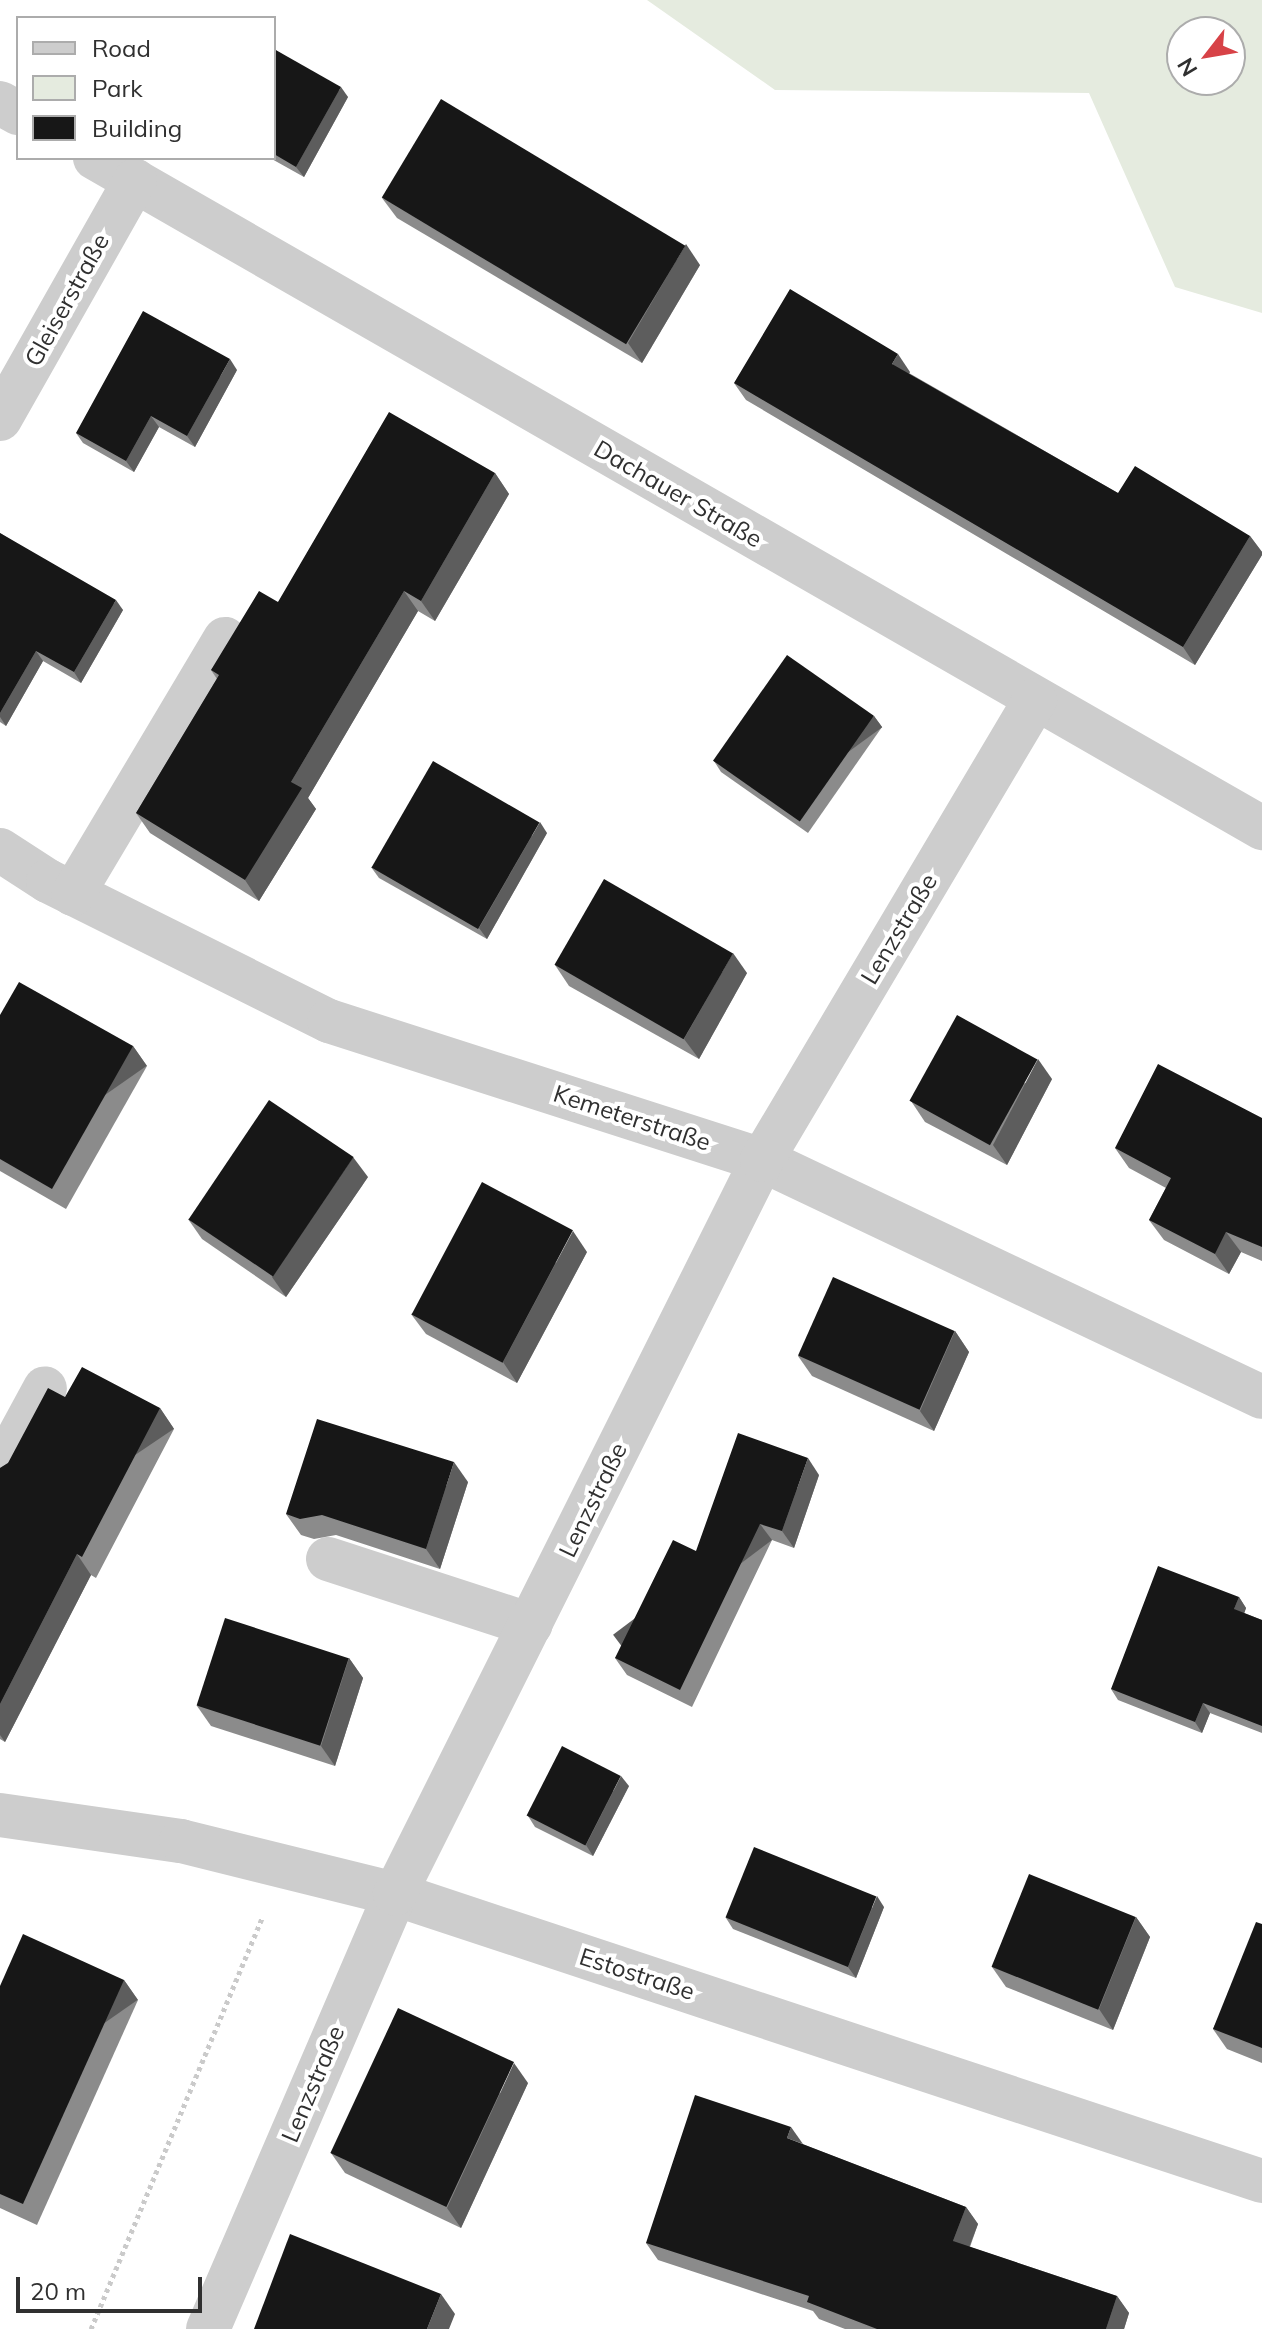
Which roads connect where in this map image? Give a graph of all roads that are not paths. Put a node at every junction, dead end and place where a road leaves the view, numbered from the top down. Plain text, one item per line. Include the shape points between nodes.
1 (99, 160) edge
2 (135, 180) junction
3 (0, 419) edge
4 (225, 639) dead end
5 (1035, 700) junction
6 (1262, 828) edge
7 (0, 850) edge
8 (73, 894) junction
9 (762, 1160) junction
10 (45, 1388) edge
11 (1262, 1397) edge
12 (0, 1471) edge
13 (328, 1559) dead end
14 (531, 1625) junction
15 (0, 1815) edge
16 (395, 1894) junction
17 (1262, 2181) edge
18 (208, 2329) edge

1 - 2 street, Dachauer Straße
2 - 3 street, Gleiserstraße
2 - 5 street, Dachauer Straße
4 - 8 street
5 - 6 street, Dachauer Straße
5 - 9 street, Lenzstraße
7 - 8 street, Kemeterstraße
8 - 9 street, Kemeterstraße via 329,1021
9 - 11 street, Kemeterstraße
9 - 14 street, Lenzstraße
10 - 12 street
13 - 14 street
14 - 16 street, Lenzstraße
15 - 16 street, Estostraße via 181,1841
16 - 17 street, Estostraße
16 - 18 street, Lenzstraße

